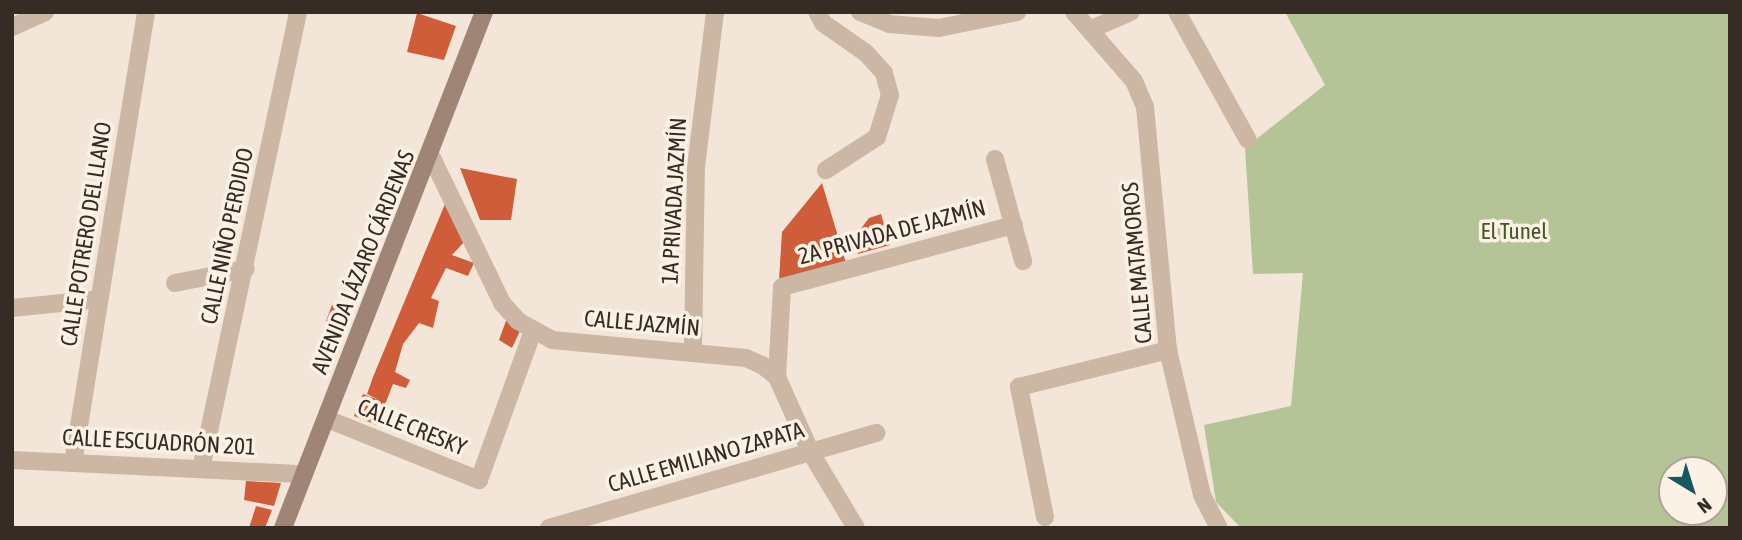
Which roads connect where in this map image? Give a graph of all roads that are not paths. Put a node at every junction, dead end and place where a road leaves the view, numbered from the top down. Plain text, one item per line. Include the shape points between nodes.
1 (45, 12) edge
2 (146, 12) edge
3 (298, 12) edge
4 (484, 12) edge
5 (715, 12) edge
6 (817, 12) edge
7 (860, 12) edge
8 (1017, 12) edge
9 (1074, 12) edge
10 (1131, 12) edge
11 (1177, 12) edge
12 (12, 27) edge
13 (1094, 28) junction
14 (1248, 140) dead end
15 (432, 158) junction
16 (995, 159) dead end
17 (826, 170) dead end
18 (1014, 225) junction
19 (1023, 261) dead end
20 (246, 269) junction
21 (175, 284) dead end
22 (100, 299) junction
23 (12, 308) edge
24 (533, 331) junction
25 (1168, 350) junction
26 (693, 352) junction
27 (777, 377) junction
28 (327, 419) junction
29 (877, 433) dead end
30 (811, 453) junction
31 (12, 460) edge
32 (73, 463) junction
33 (201, 469) junction
34 (303, 474) junction
35 (1045, 517) dead end
36 (283, 528) edge
37 (549, 528) edge
38 (856, 528) edge
39 (1219, 528) edge

1 - 12 street
2 - 22 street, CALLE POTRERO DEL LLANO
3 - 20 street, CALLE NIÑO PERDIDO
4 - 15 main road, AVENIDA LÁZARO CÁRDENAS
5 - 26 street, 1A PRIVADA JAZMÍN via 696,167
6 - 17 street via 823,23 866,53 884,73 890,94 877,137
7 - 8 street via 889,24 939,29
9 - 13 street, CALLE MATAMOROS
10 - 13 street
11 - 14 street
13 - 25 street, CALLE MATAMOROS via 1145,107
15 - 24 street, CALLE JAZMÍN via 502,303
15 - 28 main road, AVENIDA LÁZARO CÁRDENAS
16 - 18 street
18 - 19 street
18 - 27 street, 2A PRIVADA DE JAZMÍN via 782,287
20 - 21 street
20 - 33 street, CALLE NIÑO PERDIDO
22 - 23 street
22 - 32 street, CALLE POTRERO DEL LLANO
24 - 26 street, CALLE JAZMÍN via 552,340
24 - 28 street, CALLE CRESKY via 479,480
25 - 35 street via 1019,387
25 - 39 street, CALLE MATAMOROS via 1202,495
26 - 27 street, CALLE JAZMÍN via 746,358
27 - 30 street
28 - 34 main road, AVENIDA LÁZARO CÁRDENAS
29 - 30 street, CALLE EMILIANO ZAPATA
30 - 37 street, CALLE EMILIANO ZAPATA
30 - 38 street
31 - 32 street, CALLE ESCUADRÓN 201
32 - 33 street, CALLE ESCUADRÓN 201
33 - 34 street, CALLE ESCUADRÓN 201
34 - 36 main road, AVENIDA LÁZARO CÁRDENAS

